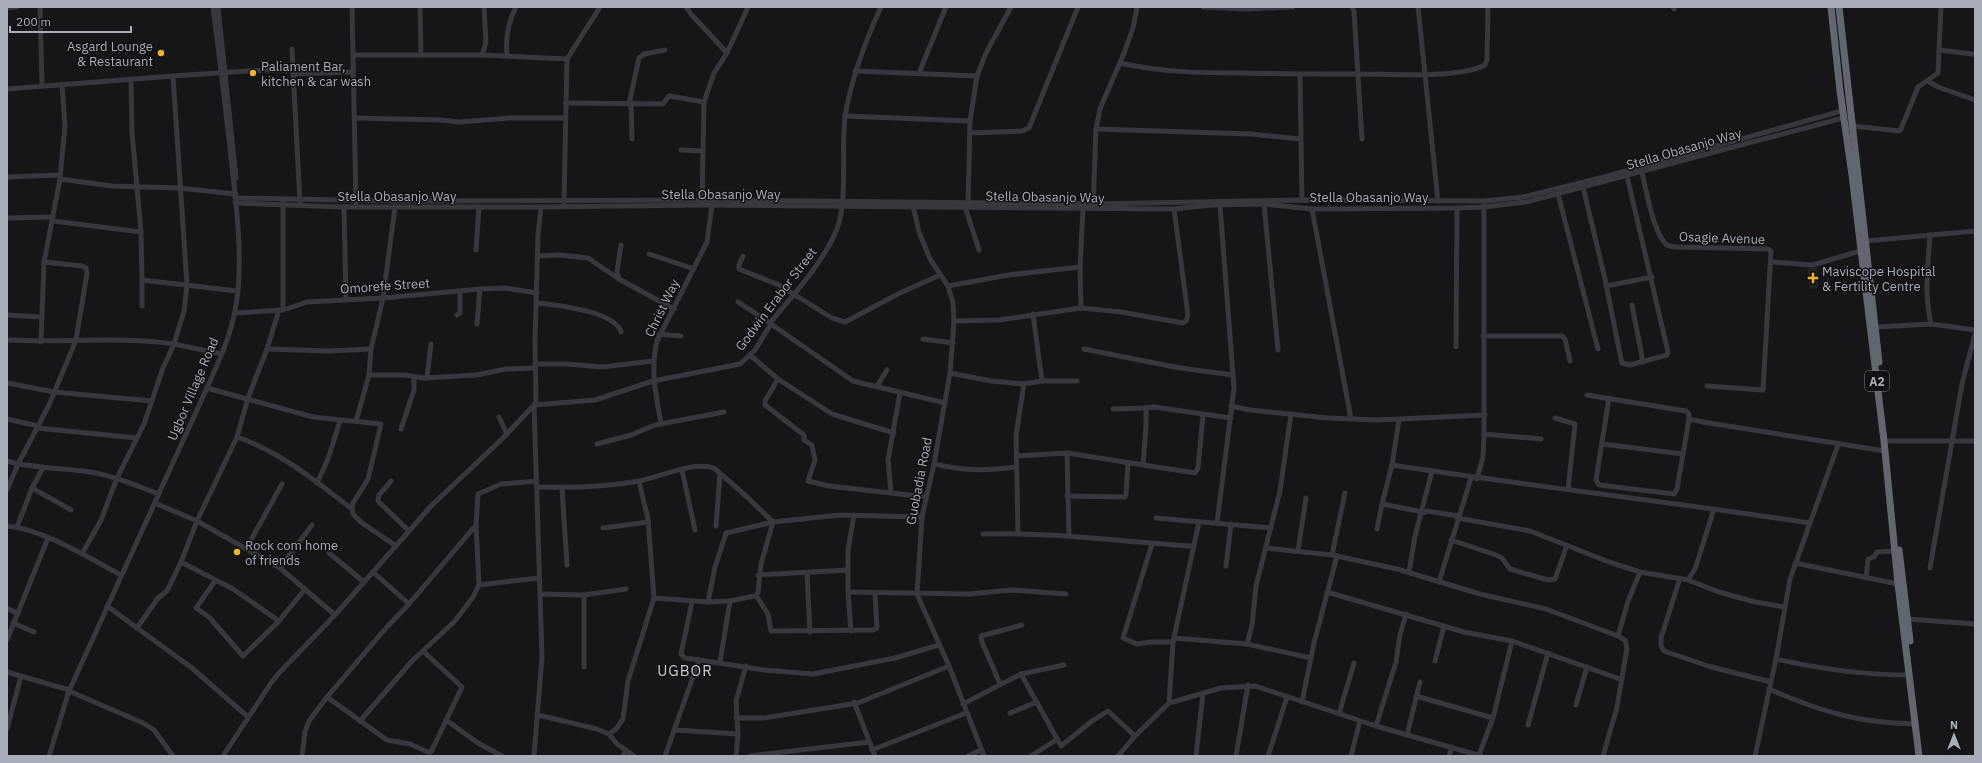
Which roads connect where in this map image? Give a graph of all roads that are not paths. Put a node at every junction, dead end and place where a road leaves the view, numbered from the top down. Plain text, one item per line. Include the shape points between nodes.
1 (17, 7) edge
2 (40, 7) edge
3 (213, 7) edge
4 (218, 7) edge
5 (352, 7) edge
6 (420, 7) edge
7 (484, 7) edge
8 (516, 7) edge
9 (600, 7) edge
10 (686, 7) edge
11 (748, 7) edge
12 (881, 7) edge
13 (946, 7) edge
14 (1011, 7) edge
15 (1078, 7) edge
16 (1137, 7) edge
17 (1203, 7) edge
18 (1293, 7) edge
19 (1352, 7) edge
20 (1418, 7) edge
21 (1488, 7) edge
22 (1831, 7) edge
23 (1839, 7) edge
24 (1941, 7) edge
25 (7, 8) edge
26 (292, 49) dead end
27 (665, 50) dead end
28 (1939, 50) junction
29 (727, 53) junction
30 (1972, 54) dead end
31 (353, 55) junction
32 (421, 55) junction
33 (482, 55) junction
34 (507, 55) junction
35 (566, 59) junction
36 (1120, 63) junction
37 (855, 71) junction
38 (294, 72) junction
39 (353, 72) junction
40 (224, 73) junction
41 (919, 73) junction
42 (1357, 74) junction
43 (1300, 75) junction
44 (1425, 75) junction
45 (173, 76) junction
46 (977, 76) junction
47 (131, 79) junction
48 (1928, 81) junction
49 (62, 84) junction
50 (42, 85) junction
51 (7, 89) edge
52 (1975, 100) edge
53 (704, 102) junction
54 (565, 103) junction
55 (630, 104) junction
56 (1843, 115) junction
57 (845, 116) junction
58 (355, 118) junction
59 (565, 118) junction
60 (970, 121) junction
61 (1853, 126) junction
62 (1096, 129) junction
63 (970, 133) junction
64 (632, 139) dead end
65 (1300, 139) junction
66 (1362, 139) dead end
67 (681, 150) dead end
68 (703, 151) junction
69 (1642, 172) junction
70 (1627, 176) junction
71 (7, 177) edge
72 (60, 177) junction
73 (137, 186) junction
74 (1583, 187) junction
75 (179, 188) junction
76 (1558, 194) junction
77 (237, 198) junction
78 (300, 200) junction
79 (564, 200) junction
80 (1302, 200) junction
81 (1438, 201) junction
82 (282, 202) junction
83 (702, 202) junction
84 (356, 204) junction
85 (841, 204) junction
86 (902, 204) junction
87 (1208, 204) junction
88 (1264, 204) junction
89 (1484, 204) junction
90 (712, 205) junction
91 (967, 205) junction
92 (301, 206) junction
93 (564, 206) junction
94 (913, 206) junction
95 (1093, 206) junction
96 (1220, 206) junction
97 (344, 207) junction
98 (395, 207) junction
99 (479, 207) junction
100 (541, 207) junction
101 (1457, 208) junction
102 (1083, 209) junction
103 (1174, 209) junction
104 (1312, 209) junction
105 (7, 218) edge
106 (53, 219) junction
107 (1975, 230) edge
108 (141, 232) junction
109 (1930, 235) junction
110 (1866, 241) junction
111 (621, 245) dead end
112 (476, 250) dead end
113 (979, 250) dead end
114 (1860, 251) junction
115 (649, 254) dead end
116 (538, 256) junction
117 (743, 256) dead end
118 (44, 262) junction
119 (1772, 262) junction
120 (1080, 267) junction
121 (694, 269) junction
122 (940, 275) junction
123 (1652, 277) junction
124 (619, 279) junction
125 (142, 280) junction
126 (187, 285) junction
127 (948, 286) junction
128 (1606, 286) junction
129 (480, 289) junction
130 (237, 291) junction
131 (460, 291) junction
132 (794, 292) junction
133 (537, 293) junction
134 (383, 298) junction
135 (346, 300) junction
136 (738, 302) dead end
137 (537, 303) junction
138 (1632, 305) dead end
139 (142, 306) dead end
140 (1081, 308) junction
141 (674, 309) junction
142 (281, 310) junction
143 (235, 313) junction
144 (1033, 314) junction
145 (7, 315) edge
146 (457, 315) dead end
147 (41, 317) junction
148 (954, 321) junction
149 (477, 324) dead end
150 (771, 324) junction
151 (1931, 324) junction
152 (1876, 327) junction
153 (1975, 330) edge
154 (621, 332) dead end
155 (659, 334) junction
156 (1975, 334) edge
157 (681, 336) dead end
158 (1483, 336) junction
159 (923, 339) dead end
160 (10, 340) dead end
161 (76, 340) junction
162 (42, 342) junction
163 (953, 343) junction
164 (174, 344) junction
165 (431, 344) dead end
166 (1456, 348) dead end
167 (267, 349) junction
168 (371, 349) junction
169 (1084, 349) dead end
170 (1598, 349) dead end
171 (1278, 350) dead end
172 (222, 354) junction
173 (750, 355) junction
174 (653, 361) junction
175 (1570, 361) dead end
176 (1643, 362) junction
177 (535, 366) junction
178 (887, 370) dead end
179 (950, 373) junction
180 (369, 375) junction
181 (1234, 376) junction
182 (414, 377) junction
183 (427, 378) junction
184 (778, 379) junction
185 (1042, 381) junction
186 (1077, 381) dead end
187 (653, 382) junction
188 (7, 383) edge
189 (1024, 384) junction
190 (877, 386) junction
191 (1707, 386) dead end
192 (207, 388) junction
193 (54, 392) junction
194 (900, 393) junction
195 (1587, 395) dead end
196 (248, 398) junction
197 (1609, 398) junction
198 (152, 401) junction
199 (945, 403) junction
200 (534, 405) junction
201 (1231, 406) junction
202 (1146, 408) junction
203 (1113, 409) dead end
204 (724, 412) dead end
205 (1291, 414) junction
206 (1203, 415) junction
207 (1484, 415) junction
208 (499, 417) dead end
209 (1231, 418) junction
210 (1556, 418) dead end
211 (7, 419) edge
212 (1351, 419) junction
213 (1689, 419) junction
214 (1399, 420) junction
215 (340, 421) junction
216 (356, 421) junction
217 (661, 423) junction
218 (38, 427) junction
219 (401, 429) dead end
220 (894, 433) junction
221 (507, 434) junction
222 (1484, 434) junction
223 (237, 437) junction
224 (137, 438) junction
225 (1541, 439) dead end
226 (1885, 441) junction
227 (1953, 441) junction
228 (1975, 441) edge
229 (597, 444) dead end
230 (1602, 444) junction
231 (1838, 445) junction
232 (1885, 451) junction
233 (1067, 454) junction
234 (1683, 454) junction
235 (1016, 456) junction
236 (7, 461) edge
237 (18, 464) junction
238 (934, 464) junction
239 (1128, 464) junction
240 (1143, 465) junction
241 (1392, 465) junction
242 (1016, 467) junction
243 (43, 468) junction
244 (682, 470) junction
245 (1432, 471) junction
246 (720, 474) junction
247 (117, 478) junction
248 (1471, 478) junction
249 (1477, 479) junction
250 (392, 481) dead end
251 (537, 481) junction
252 (639, 481) junction
253 (317, 483) junction
254 (282, 484) dead end
255 (537, 487) junction
256 (32, 488) junction
257 (562, 488) junction
258 (1568, 489) junction
259 (7, 490) edge
260 (891, 492) junction
261 (1345, 492) dead end
262 (159, 494) junction
263 (1067, 496) junction
264 (926, 497) junction
265 (1306, 498) dead end
266 (155, 502) junction
267 (1382, 504) junction
268 (352, 509) junction
269 (1714, 509) junction
270 (72, 510) dead end
271 (854, 514) junction
272 (1421, 514) junction
273 (922, 517) junction
274 (1458, 517) junction
275 (1156, 518) dead end
276 (197, 521) junction
277 (648, 522) junction
278 (773, 522) junction
279 (1199, 522) junction
280 (1810, 523) junction
281 (1216, 524) junction
282 (1231, 524) junction
283 (312, 525) dead end
284 (7, 526) edge
285 (476, 526) junction
286 (716, 526) dead end
287 (17, 527) junction
288 (603, 528) dead end
289 (1270, 528) junction
290 (1376, 529) dead end
291 (694, 530) dead end
292 (409, 531) junction
293 (1018, 533) junction
294 (983, 534) dead end
295 (1069, 536) junction
296 (48, 538) junction
297 (1451, 540) junction
298 (1152, 544) junction
299 (1567, 545) junction
300 (396, 546) junction
301 (1193, 546) junction
302 (1266, 548) junction
303 (246, 549) junction
304 (1298, 551) junction
305 (1895, 551) junction
306 (329, 553) dead end
307 (82, 554) junction
308 (1335, 555) junction
309 (181, 562) junction
310 (1795, 563) junction
311 (567, 565) dead end
312 (1226, 566) dead end
313 (280, 568) junction
314 (1930, 568) dead end
315 (848, 570) junction
316 (372, 572) junction
317 (1409, 572) junction
318 (1640, 572) junction
319 (807, 573) junction
320 (121, 575) junction
321 (758, 575) junction
322 (538, 578) junction
323 (1680, 578) junction
324 (1866, 578) junction
325 (1688, 580) junction
326 (215, 581) junction
327 (364, 582) junction
328 (1439, 582) junction
329 (1898, 584) junction
330 (479, 585) junction
331 (305, 589) junction
332 (626, 589) dead end
333 (848, 592) junction
334 (1327, 592) junction
335 (875, 593) junction
336 (540, 594) junction
337 (917, 594) junction
338 (1066, 594) dead end
339 (584, 595) junction
340 (756, 596) junction
341 (654, 598) junction
342 (730, 601) junction
343 (692, 602) junction
344 (708, 602) junction
345 (409, 604) junction
346 (107, 606) junction
347 (1784, 607) junction
348 (7, 608) edge
349 (18, 614) junction
350 (1406, 614) junction
351 (335, 615) junction
352 (1908, 619) junction
353 (279, 620) junction
354 (13, 623) junction
355 (1022, 624) dead end
356 (1975, 624) edge
357 (1444, 626) junction
358 (137, 628) junction
359 (851, 630) junction
360 (34, 632) dead end
361 (810, 632) junction
362 (1618, 636) junction
363 (7, 640) edge
364 (1173, 640) junction
365 (1512, 641) junction
366 (1247, 644) junction
367 (939, 645) junction
368 (424, 652) junction
369 (1548, 653) junction
370 (1310, 658) junction
371 (1776, 659) junction
372 (699, 660) junction
373 (1435, 661) dead end
374 (720, 662) junction
375 (1354, 663) dead end
376 (1064, 665) dead end
377 (746, 666) junction
378 (949, 666) junction
379 (584, 667) dead end
380 (1587, 667) junction
381 (7, 672) edge
382 (1021, 674) junction
383 (1910, 675) junction
384 (20, 676) junction
385 (1620, 679) junction
386 (1420, 682) dead end
387 (1771, 682) junction
388 (1000, 684) junction
389 (1248, 685) junction
390 (1769, 689) junction
391 (69, 690) junction
392 (1203, 693) junction
393 (1416, 696) junction
394 (327, 697) junction
395 (1287, 697) junction
396 (854, 702) junction
397 (1037, 702) junction
398 (1302, 702) junction
399 (1169, 703) junction
400 (963, 704) junction
401 (1576, 705) dead end
402 (966, 713) junction
403 (1010, 713) dead end
404 (1339, 714) junction
405 (538, 715) junction
406 (248, 717) junction
407 (736, 718) junction
408 (1493, 718) junction
409 (446, 720) junction
410 (360, 721) junction
411 (1360, 721) junction
412 (1916, 724) junction
413 (1528, 725) dead end
414 (1376, 726) junction
415 (7, 729) edge
416 (675, 730) junction
417 (609, 734) junction
418 (738, 734) junction
419 (1407, 735) junction
420 (1135, 736) junction
421 (1056, 740) junction
422 (869, 742) junction
423 (1452, 747) junction
424 (626, 750) junction
425 (872, 750) junction
426 (981, 750) junction
427 (431, 752) junction
428 (49, 756) edge
429 (173, 756) edge
430 (223, 756) edge
431 (302, 756) edge
432 (437, 756) edge
433 (502, 756) edge
434 (534, 756) edge
435 (623, 756) edge
436 (634, 756) edge
437 (665, 756) edge
438 (736, 756) edge
439 (750, 756) edge
440 (875, 756) edge
441 (968, 756) edge
442 (984, 756) edge
443 (1031, 756) edge
444 (1118, 756) edge
445 (1196, 756) edge
446 (1236, 756) edge
447 (1268, 756) edge
448 (1351, 756) edge
449 (1449, 756) edge
450 (1480, 756) edge
451 (1603, 756) edge
452 (1755, 756) edge
453 (1919, 756) edge
454 (1924, 756) edge

1 - 25 street
2 - 50 street
3 - 40 street, Ugbor Village Road
4 - 40 street, Ugbor Village Road
5 - 31 street
6 - 32 street
7 - 33 street via 486,42
8 - 34 street via 508,25
9 - 35 street
10 - 29 street
11 - 29 street
12 - 37 street, Godwin Erabor Street
13 - 41 street
14 - 46 street via 986,52
15 - 63 street via 1029,128 1022,131
16 - 36 street via 1133,28
17 - 18 street
19 - 42 street
20 - 44 street
21 - 44 street via 1489,28 1485,65 1467,71
22 - 56 highway, A2
23 - 61 highway, A2
24 - 28 street
26 - 38 street
27 - 55 street via 644,54 639,58
28 - 30 street
28 - 48 street via 1938,73
29 - 53 street via 714,73
31 - 32 street
31 - 39 street
32 - 33 street
33 - 34 street
34 - 35 street
35 - 54 street
36 - 43 street via 1193,73
36 - 62 street via 1100,108
37 - 41 street
37 - 57 street, Godwin Erabor Street
38 - 39 street
38 - 40 street
38 - 78 street
39 - 58 street
40 - 45 street
40 - 77 street, Ugbor Village Road
41 - 46 street
42 - 43 street
42 - 44 street
42 - 66 street
43 - 65 street
44 - 81 street
45 - 47 street
45 - 75 street
46 - 60 street
47 - 49 street
47 - 73 street
48 - 52 street
48 - 61 street via 1918,87 1902,129
49 - 50 street
49 - 72 street via 65,127
50 - 51 street
53 - 55 street via 669,96 663,104
53 - 68 street
54 - 55 street
54 - 59 street
55 - 64 street
56 - 69 street, Stella Obasanjo Way
56 - 89 street via 1604,178
56 - 114 highway, A2
57 - 60 street
57 - 85 street, Godwin Erabor Street
58 - 59 street via 459,122 511,118
58 - 84 street
59 - 79 street
60 - 63 street
61 - 110 highway, A2
62 - 65 street via 1251,134
62 - 95 street
63 - 91 street
65 - 80 street
67 - 68 street
68 - 83 street
69 - 70 street, Stella Obasanjo Way
69 - 119 street, Osagie Avenue via 1664,243 1678,247 1768,249 1772,251
70 - 74 street, Stella Obasanjo Way
70 - 123 street
71 - 72 street, Stella Obasanjo Way
72 - 73 street, Stella Obasanjo Way via 112,186
72 - 106 street
73 - 75 street, Stella Obasanjo Way
73 - 108 street
74 - 76 street, Stella Obasanjo Way
74 - 128 street
75 - 77 street, Stella Obasanjo Way
75 - 126 street
76 - 89 street, Stella Obasanjo Way via 1514,204
76 - 170 street
77 - 82 street, Stella Obasanjo Way
77 - 130 street, Ugbor Village Road
78 - 82 street
78 - 84 street
78 - 92 street
79 - 83 street
79 - 84 street
79 - 93 street
80 - 81 street
80 - 87 street
81 - 89 street
82 - 92 street, Stella Obasanjo Way
82 - 142 street
83 - 85 street
83 - 90 street, Stella Obasanjo Way
83 - 93 street, Stella Obasanjo Way
84 - 97 street, Stella Obasanjo Way
84 - 98 street, Stella Obasanjo Way
85 - 86 street, Stella Obasanjo Way
85 - 90 street, Stella Obasanjo Way
85 - 132 street, Godwin Erabor Street via 837,228 823,255
86 - 91 street
86 - 94 street, Stella Obasanjo Way
87 - 95 street
87 - 96 street, Stella Obasanjo Way
87 - 103 street, Stella Obasanjo Way
88 - 96 street, Stella Obasanjo Way
88 - 104 street, Stella Obasanjo Way
88 - 171 street
89 - 101 street, Stella Obasanjo Way
89 - 158 street
90 - 121 street, Christ Way via 706,242
91 - 94 street, Stella Obasanjo Way
91 - 95 street
91 - 102 street, Stella Obasanjo Way
91 - 113 street
92 - 97 street, Stella Obasanjo Way
93 - 100 street, Stella Obasanjo Way
94 - 122 street, Guobadia Road via 919,232
95 - 102 street, Stella Obasanjo Way
95 - 103 street, Stella Obasanjo Way
96 - 181 street
97 - 135 street
98 - 99 street, Stella Obasanjo Way
98 - 134 street
99 - 100 street, Stella Obasanjo Way
99 - 112 street
100 - 116 street
101 - 104 street, Stella Obasanjo Way
101 - 166 street
102 - 120 street
103 - 140 street via 1188,315 1186,321
104 - 212 street
105 - 106 street
106 - 108 street
106 - 118 street
107 - 109 street
108 - 125 street
109 - 110 street
109 - 151 street via 1926,292
110 - 152 highway, A2
111 - 124 street via 617,272
114 - 119 street via 1813,265
114 - 226 highway, A2
115 - 121 street
116 - 124 street via 588,258
116 - 133 street
117 - 132 street via 740,269
118 - 147 street
118 - 161 street via 86,268
119 - 191 street via 1767,299 1763,390
120 - 127 street via 1008,274
120 - 140 street
121 - 141 street, Christ Way
122 - 127 street, Guobadia Road
122 - 132 street via 845,322 832,318
123 - 128 street
123 - 176 street via 1668,353
124 - 141 street
125 - 126 street
125 - 139 street
126 - 130 street
126 - 164 street via 184,311
127 - 148 street, Guobadia Road via 953,303
128 - 176 street via 1622,363 1630,365
129 - 131 street, Omorefe Street
129 - 133 street, Omorefe Street via 505,288
129 - 149 street
130 - 143 street, Ugbor Village Road
131 - 134 street, Omorefe Street
131 - 146 street via 460,313
132 - 150 street, Godwin Erabor Street
133 - 137 street
134 - 135 street, Omorefe Street
134 - 168 street
135 - 142 street, Omorefe Street via 307,302
136 - 150 street
137 - 154 street via 568,307 602,316 620,326
137 - 177 street
138 - 176 street
140 - 144 street
141 - 155 street, Christ Way
142 - 143 street, Omorefe Street
142 - 167 street
143 - 172 street, Ugbor Village Road
144 - 148 street via 999,320
144 - 185 street
145 - 147 street
147 - 162 street
148 - 163 street, Guobadia Road
150 - 173 street, Godwin Erabor Street
150 - 190 street via 853,381
151 - 152 street
151 - 153 street
152 - 226 highway, A2
155 - 157 street
155 - 174 street, Christ Way
156 - 227 street via 1962,384
158 - 175 street via 1562,336
158 - 207 street
159 - 163 street
160 - 162 street
161 - 162 street
161 - 164 street via 151,341
161 - 193 street
163 - 179 street, Guobadia Road
164 - 172 street
164 - 198 street
165 - 183 street
167 - 168 street
167 - 196 street
168 - 180 street
169 - 181 street
172 - 192 street, Ugbor Village Road
173 - 184 street
173 - 187 street, Godwin Erabor Street via 740,364 727,368
174 - 177 street via 602,367 567,364
174 - 187 street, Christ Way
177 - 183 street via 476,375
177 - 200 street
178 - 190 street
179 - 189 street
179 - 199 street, Guobadia Road
180 - 182 street
180 - 216 street
181 - 201 street
182 - 183 street
182 - 219 street via 414,390
184 - 220 street via 832,414
184 - 260 street via 765,405 796,428 804,435 804,440 812,445 815,460 808,481 829,486
185 - 186 street
185 - 189 street
187 - 200 street, Godwin Erabor Street via 595,400
187 - 217 street, Christ Way
188 - 193 street
189 - 235 street via 1016,435
190 - 194 street
192 - 196 street
192 - 262 street, Ugbor Village Road
193 - 198 street
193 - 218 street
194 - 199 street
194 - 220 street
195 - 197 street
196 - 215 street via 312,417
196 - 223 street
197 - 213 street via 1686,411
197 - 230 street
198 - 224 street
199 - 238 street, Guobadia Road
200 - 221 street
200 - 251 street
201 - 205 street
201 - 209 street
202 - 203 street
202 - 206 street
202 - 240 street
204 - 217 street
205 - 212 street
205 - 289 street via 1280,491
206 - 209 street
206 - 240 street via 1198,468 1195,473
207 - 214 street
207 - 222 street
208 - 221 street
209 - 281 street
210 - 258 street via 1575,424
211 - 218 street
212 - 214 street
213 - 231 street
213 - 234 street
214 - 241 street
215 - 216 street
215 - 253 street
216 - 268 street via 379,423 382,426 368,479 352,503
217 - 229 street via 631,435
218 - 224 street
218 - 237 street
220 - 260 street via 888,460
221 - 292 street via 453,483
222 - 225 street
222 - 249 street via 1483,457
223 - 253 street via 257,444 288,461
223 - 276 street
224 - 247 street
226 - 227 street
226 - 232 highway, A2
226 - 352 highway, A2
227 - 228 street
227 - 314 street
230 - 234 street
230 - 234 street via 1596,480 1600,485 1674,494
231 - 232 street
231 - 280 street
232 - 305 highway, A2
233 - 235 street
233 - 239 street
233 - 263 street
235 - 242 street
236 - 237 street
237 - 243 street
237 - 259 street
238 - 242 street via 982,472
238 - 264 street, Guobadia Road
239 - 240 street
239 - 263 street via 1124,497
241 - 245 street
241 - 267 street
242 - 293 street
243 - 247 street via 83,471
243 - 256 street
244 - 246 street via 708,466
244 - 252 street
244 - 291 street
245 - 248 street
245 - 272 street
246 - 278 street
246 - 286 street
247 - 262 street
247 - 307 street via 101,520
248 - 249 street
248 - 274 street
249 - 258 street
250 - 292 street via 379,495 378,501
251 - 255 street
251 - 285 street via 501,484 478,494
252 - 257 street
252 - 277 street
253 - 268 street
254 - 303 street
255 - 257 street
255 - 322 street
256 - 270 street
256 - 287 street
257 - 311 street
258 - 269 street
260 - 264 street
261 - 308 street
262 - 266 street, Ugbor Village Road
263 - 295 street
264 - 273 street, Guobadia Road
265 - 304 street
266 - 276 street
266 - 320 street, Ugbor Village Road
267 - 272 street via 1418,511
267 - 290 street
268 - 300 street via 353,514 362,523
269 - 280 street
269 - 325 street via 1695,569
271 - 273 street
271 - 278 street
271 - 315 street via 848,550
272 - 274 street via 1427,511
272 - 317 street
273 - 337 street, Guobadia Road
274 - 297 street
274 - 299 street via 1530,530
275 - 279 street
276 - 303 street
276 - 309 street
277 - 288 street
277 - 341 street
278 - 321 street
278 - 344 street via 726,533 715,567
279 - 281 street
279 - 301 street
280 - 310 street
281 - 282 street
282 - 289 street
282 - 312 street
283 - 313 street
284 - 287 street
285 - 330 street
285 - 345 street
287 - 296 street
289 - 302 street
292 - 300 street
293 - 294 street
293 - 295 street
295 - 298 street
296 - 307 street
296 - 349 street
297 - 299 street via 1496,555 1502,558 1510,569 1548,580 1555,578
297 - 328 street
298 - 301 street
298 - 364 street via 1123,638 1137,644
299 - 318 street
300 - 316 street
301 - 364 street
302 - 304 street
302 - 366 street via 1256,586 1252,625
303 - 313 street
304 - 308 street
305 - 324 street via 1876,552 1874,557 1868,559
305 - 329 highway, A2
306 - 327 street
307 - 320 street
308 - 317 street
308 - 334 street
309 - 326 street
309 - 358 street via 167,590 158,598
310 - 324 street
310 - 347 street
313 - 331 street
315 - 319 street
315 - 333 street
316 - 327 street
316 - 345 street
317 - 328 street
318 - 323 street
318 - 362 street
319 - 321 street
319 - 361 street
320 - 346 street, Ugbor Village Road
321 - 340 street
322 - 330 street
322 - 336 street
323 - 325 street
323 - 387 street via 1661,638 1664,651 1711,667
324 - 329 street
325 - 347 street via 1719,592
326 - 353 street via 233,589
326 - 353 street via 196,608 209,617 243,656
327 - 351 street
328 - 362 street via 1546,609
329 - 383 highway, A2
330 - 368 street via 455,622
331 - 351 street
331 - 353 street
332 - 339 street
333 - 335 street
333 - 359 street
334 - 350 street
334 - 370 street
335 - 337 street
335 - 359 street via 876,629
336 - 339 street
336 - 405 street via 542,657
337 - 338 street via 969,594 1011,590
337 - 367 street, Guobadia Road
339 - 379 street
340 - 342 street
340 - 361 street via 768,614 771,632
341 - 343 street
341 - 417 street via 628,681 622,719 616,729
342 - 344 street
342 - 374 street
343 - 344 street
343 - 372 street via 681,654 685,658
345 - 394 street
346 - 358 street
346 - 391 street, Ugbor Village Road
347 - 371 street
348 - 349 street
349 - 354 street
350 - 357 street
350 - 414 street via 1396,662
351 - 406 street via 279,673
352 - 356 street
352 - 454 highway, A2
354 - 360 street
354 - 363 street
355 - 388 street via 981,636
357 - 365 street
357 - 373 street
358 - 406 street via 192,668
359 - 361 street
362 - 385 street via 1625,640 1627,648
364 - 366 street
364 - 399 street
365 - 369 street
365 - 408 street
366 - 370 street
367 - 377 street via 895,658 812,674
367 - 378 street, Guobadia Road
368 - 409 street via 462,687
368 - 410 street via 412,661
369 - 380 street
369 - 413 street
370 - 398 street
371 - 383 street via 1872,675
371 - 387 street
372 - 374 street
372 - 416 street
374 - 377 street
375 - 404 street
376 - 382 street
377 - 407 street via 736,701
378 - 396 street via 858,703
378 - 400 street, Guobadia Road
380 - 385 street
380 - 401 street
381 - 384 street
382 - 388 street
382 - 397 street
383 - 412 highway, A2
384 - 391 street
384 - 415 street
385 - 451 street via 1615,713
386 - 393 street
387 - 390 street
388 - 400 street
389 - 392 street via 1228,686
389 - 395 street
389 - 446 street
390 - 412 street via 1812,707 1848,718 1890,724
390 - 452 street
391 - 428 street, Ugbor Village Road
391 - 429 street via 143,723 154,730
392 - 399 street
392 - 445 street
393 - 408 street
393 - 419 street
394 - 410 street
394 - 431 street via 309,721
395 - 398 street
395 - 447 street
396 - 407 street via 764,718
396 - 422 street
397 - 403 street
397 - 421 street
398 - 404 street
399 - 420 street
400 - 402 street, Guobadia Road
402 - 425 street
402 - 426 street, Guobadia Road
404 - 411 street
405 - 417 street
405 - 434 street
406 - 430 street
407 - 418 street
408 - 450 street
409 - 427 street
409 - 433 street via 478,743
410 - 427 street via 387,740 410,744
411 - 414 street
411 - 448 street
412 - 453 highway, A2
414 - 419 street
416 - 418 street
416 - 437 street
417 - 424 street
418 - 438 street
419 - 423 street
420 - 421 street via 1108,711 1061,746
420 - 444 street
421 - 443 street
422 - 425 street
422 - 439 street
423 - 449 street
423 - 450 street
424 - 435 street
424 - 436 street
425 - 440 street
426 - 441 street
426 - 442 street, Guobadia Road
427 - 432 street

